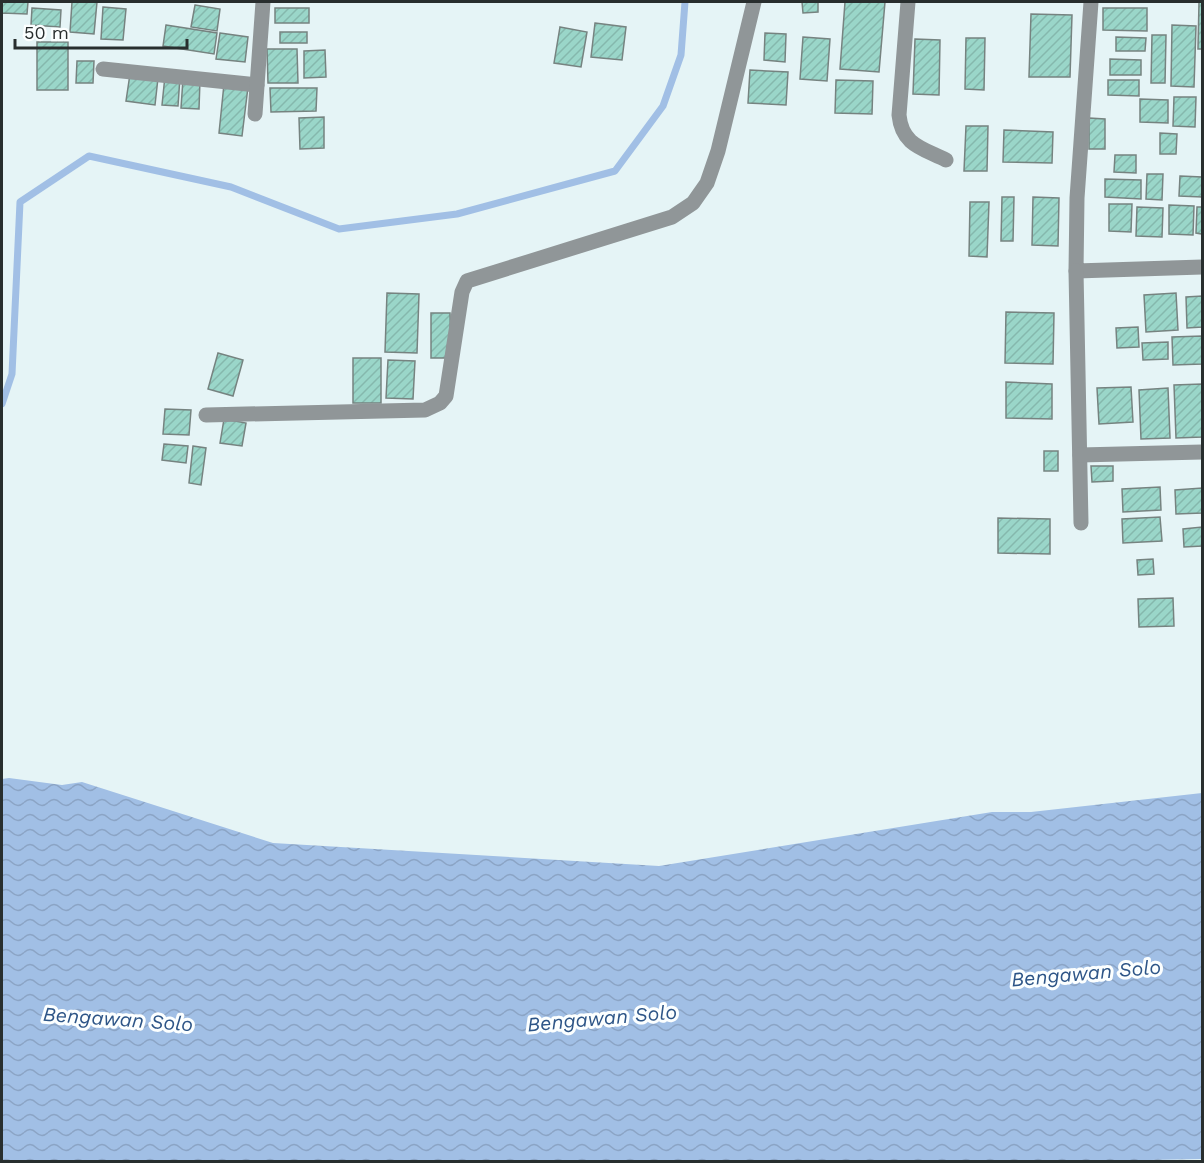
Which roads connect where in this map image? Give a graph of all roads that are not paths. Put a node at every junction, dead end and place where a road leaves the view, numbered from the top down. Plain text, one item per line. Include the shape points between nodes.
1 (263, 2) edge
2 (754, 2) edge
3 (908, 2) edge
4 (1091, 2) edge
5 (103, 69) dead end
6 (257, 85) junction
7 (255, 114) dead end
8 (946, 160) dead end
9 (1203, 267) edge
10 (1076, 271) junction
11 (206, 415) dead end
12 (1203, 452) edge
13 (1080, 454) junction
14 (1081, 524) dead end

1 - 6 street
2 - 11 street via 718,151 706,183 693,203 672,217 467,281 462,292 447,396 440,403 425,410
3 - 8 street via 900,130 910,142
4 - 10 street via 1077,198
5 - 6 street
6 - 7 street
9 - 10 street
10 - 13 street
12 - 13 street
13 - 14 street

